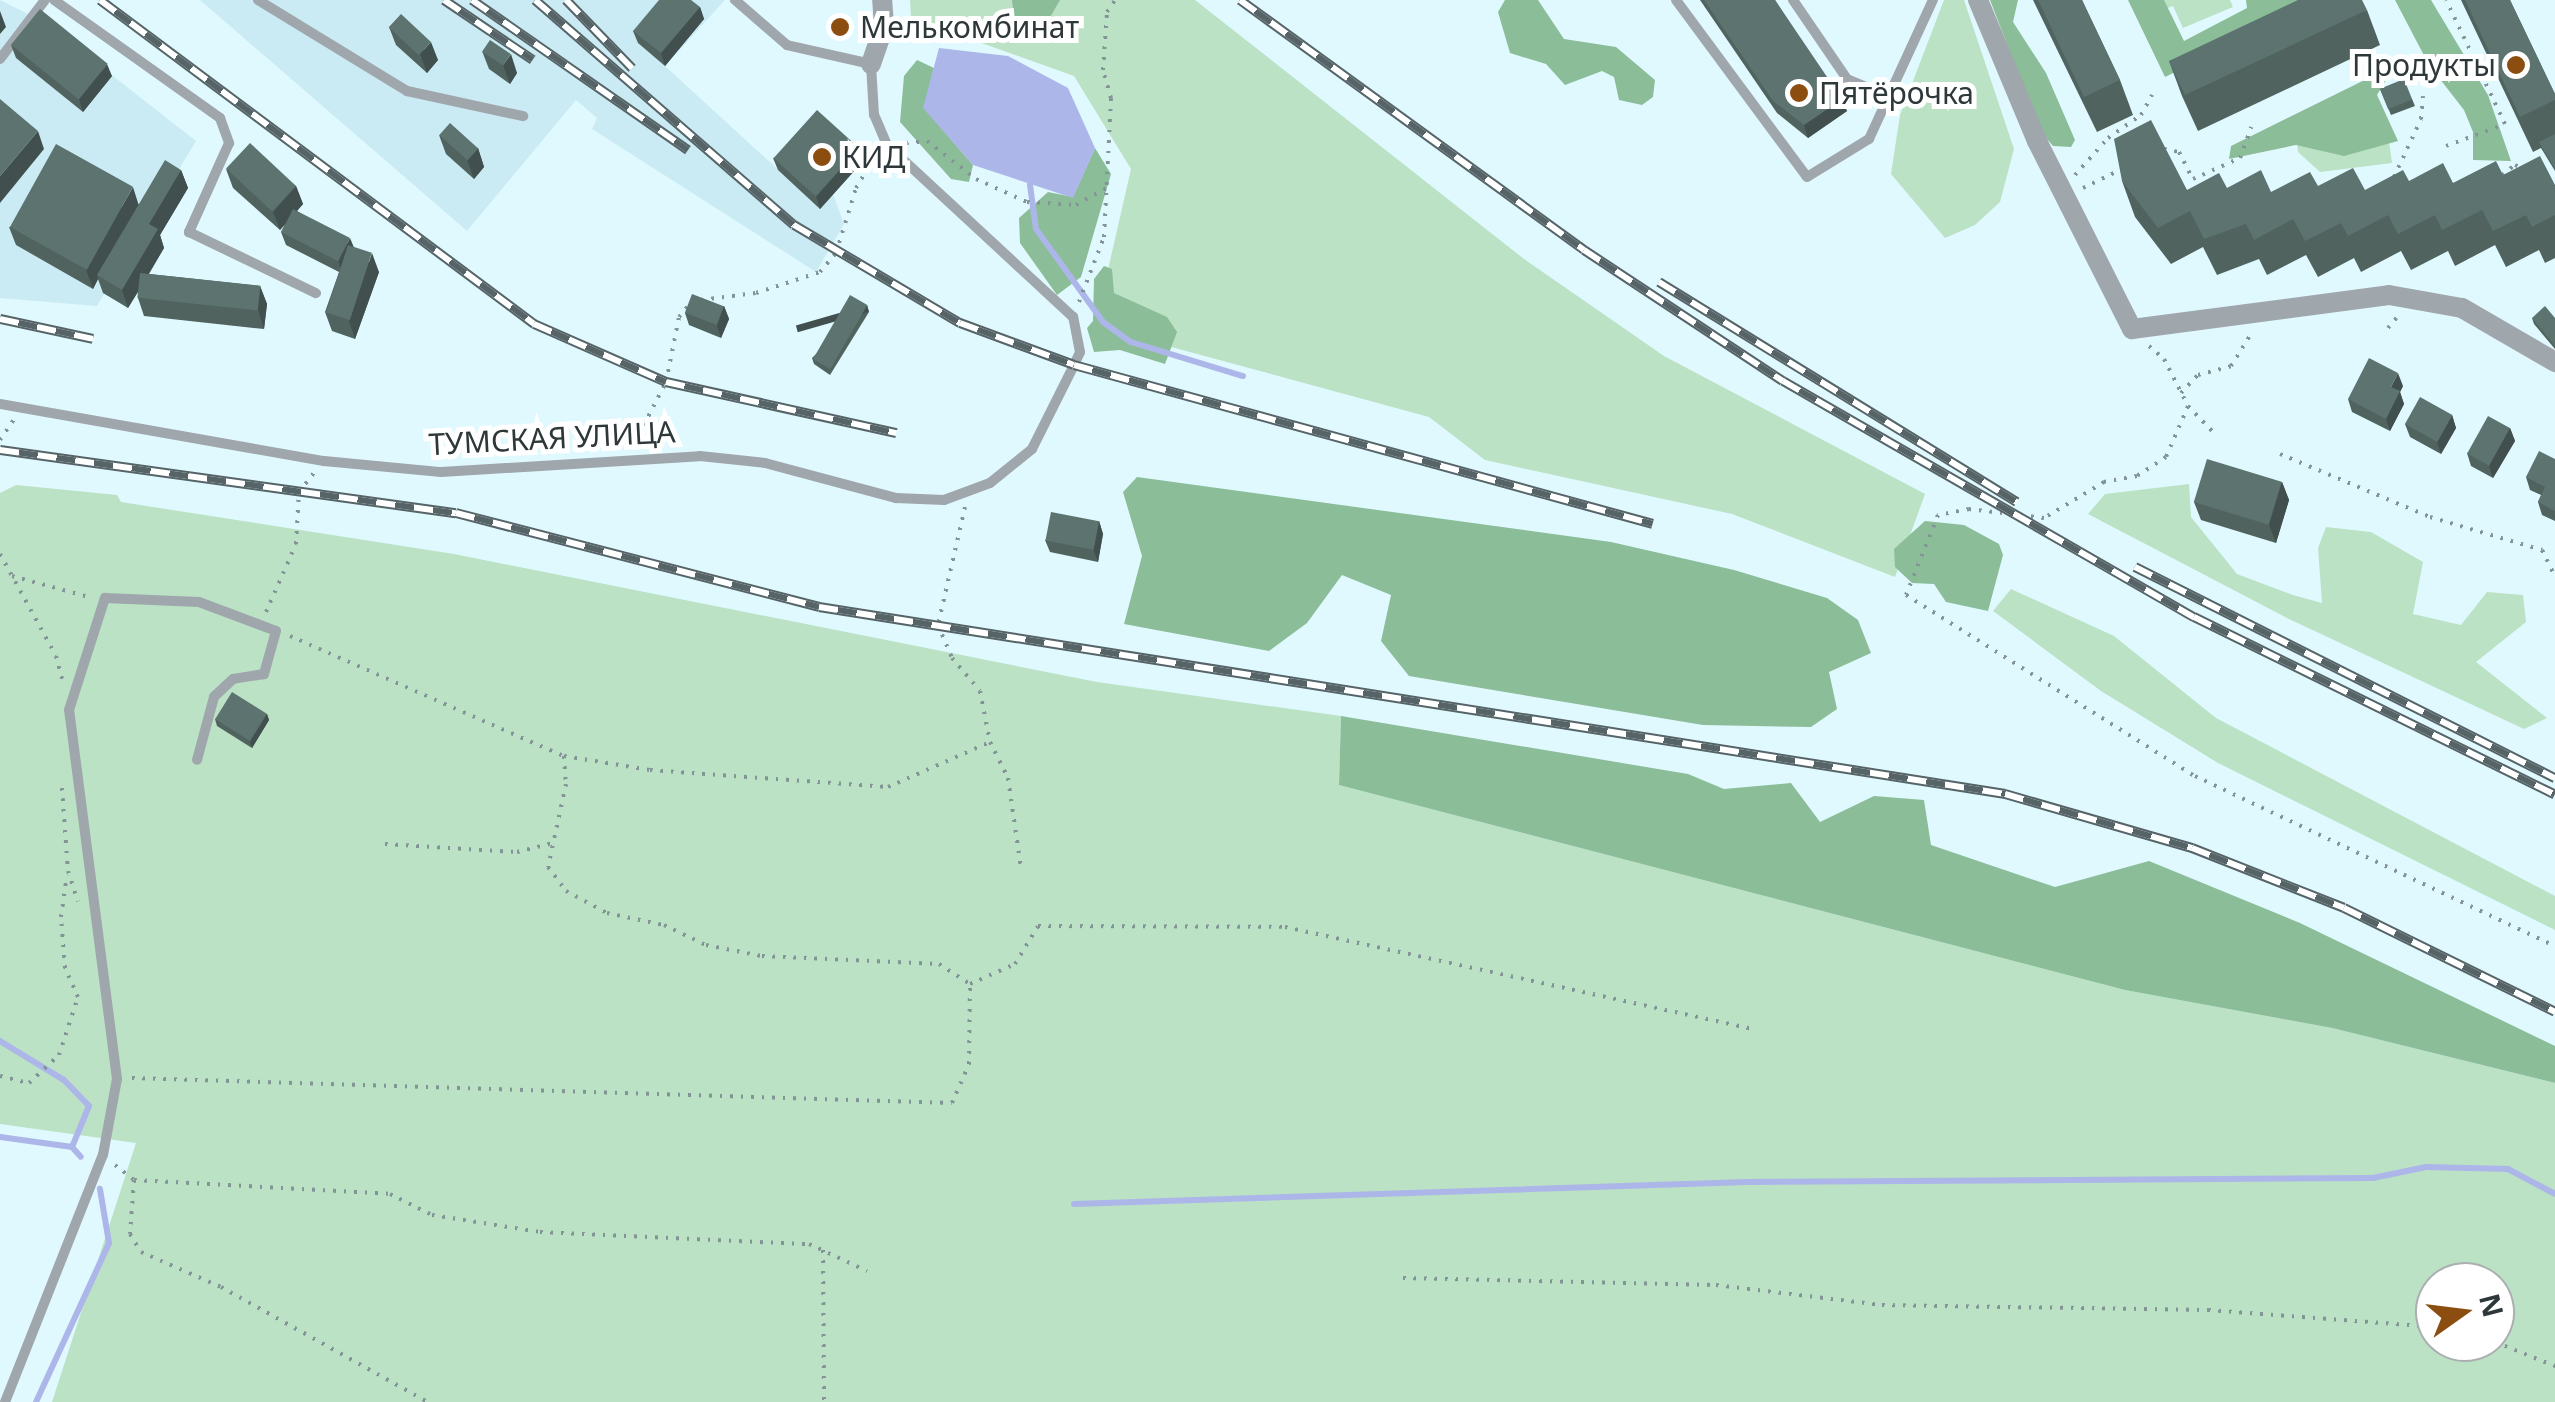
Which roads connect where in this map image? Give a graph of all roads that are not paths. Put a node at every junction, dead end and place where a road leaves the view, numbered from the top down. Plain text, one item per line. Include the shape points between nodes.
1 (45, 0) edge
2 (54, 0) edge
3 (258, 0) edge
4 (735, 0) edge
5 (882, 0) edge
6 (1676, 0) edge
7 (1794, 0) edge
8 (1933, 0) edge
9 (1978, 0) edge
10 (0, 59) edge
11 (872, 64) junction
12 (1893, 98) junction
13 (523, 116) dead end
14 (316, 293) dead end
15 (2555, 362) edge
16 (0, 404) edge
17 (197, 760) dead end
18 (5, 1402) edge

1 - 10 lane
2 - 14 lane via 220,118 229,143 189,232
3 - 13 lane via 407,92
4 - 11 lane via 787,45
5 - 11 street via 884,26
6 - 12 lane via 1807,177 1869,139
7 - 12 lane via 1847,79
8 - 12 lane
9 - 15 street via 2037,141 2132,329 2388,295 2462,308
11 - 16 lane, ТУМСКАЯ УЛИЦА via 874,114 887,145 1073,317 1080,352 1032,449 990,483 944,500 896,498 766,463 628,459 440,472 324,461
17 - 18 lane via 214,697 233,679 264,674 276,631 199,602 105,598 69,710 117,1078 102,1155

